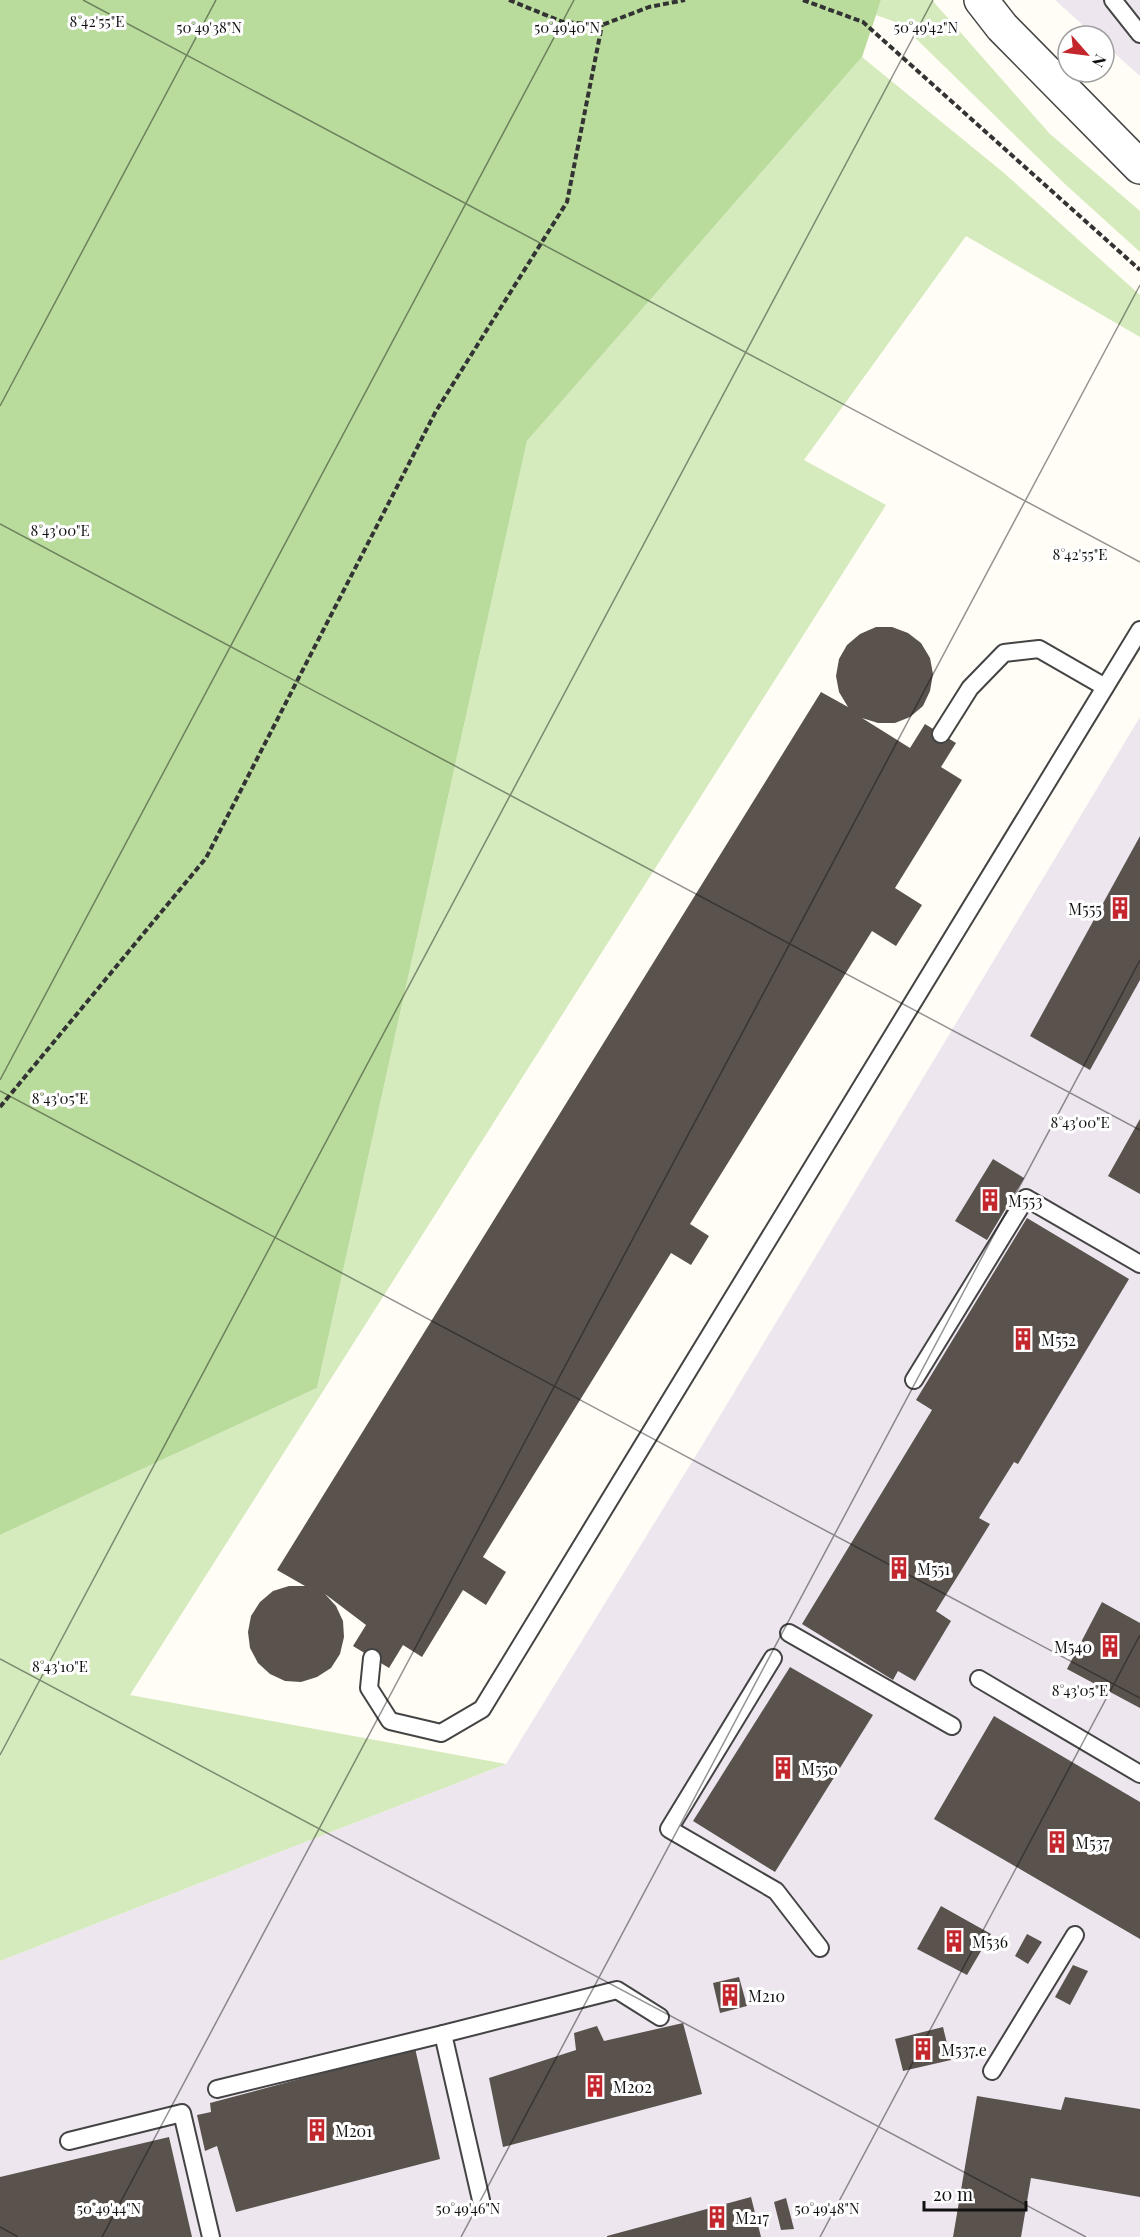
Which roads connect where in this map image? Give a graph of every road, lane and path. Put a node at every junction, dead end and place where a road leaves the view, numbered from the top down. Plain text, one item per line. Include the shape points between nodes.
1 (509, 0) edge
2 (685, 0) edge
3 (803, 0) edge
4 (981, 0) edge
5 (1113, 0) edge
6 (602, 25) junction
7 (1140, 34) edge
8 (1140, 167) edge
9 (1140, 270) edge
10 (1140, 630) edge
11 (1105, 687) junction
12 (941, 734) dead end
13 (0, 1107) edge
14 (1140, 1264) edge
15 (914, 1380) dead end
16 (789, 1633) dead end
17 (372, 1658) dead end
18 (773, 1658) dead end
19 (979, 1679) dead end
20 (952, 1725) dead end
21 (1140, 1774) edge
22 (1075, 1935) dead end
23 (820, 1948) dead end
24 (660, 2017) dead end
25 (443, 2034) junction
26 (992, 2072) dead end
27 (217, 2089) dead end
28 (69, 2141) dead end
29 (481, 2200) dead end
30 (212, 2237) edge

1 - 6 path via 563,22
2 - 6 path via 649,7
3 - 9 path via 863,22
4 - 8 street via 1002,27
5 - 7 lane
6 - 13 path via 567,202 436,411 206,858
10 - 11 lane
11 - 12 lane via 1039,649 1004,653 970,688
11 - 17 lane via 482,1709 441,1733 390,1721 369,1688
14 - 15 lane via 1026,1198
16 - 20 lane
18 - 23 lane via 669,1829 776,1891
19 - 21 lane
22 - 26 lane
24 - 25 lane via 617,1990
25 - 27 lane
25 - 29 lane
28 - 30 lane via 182,2113

